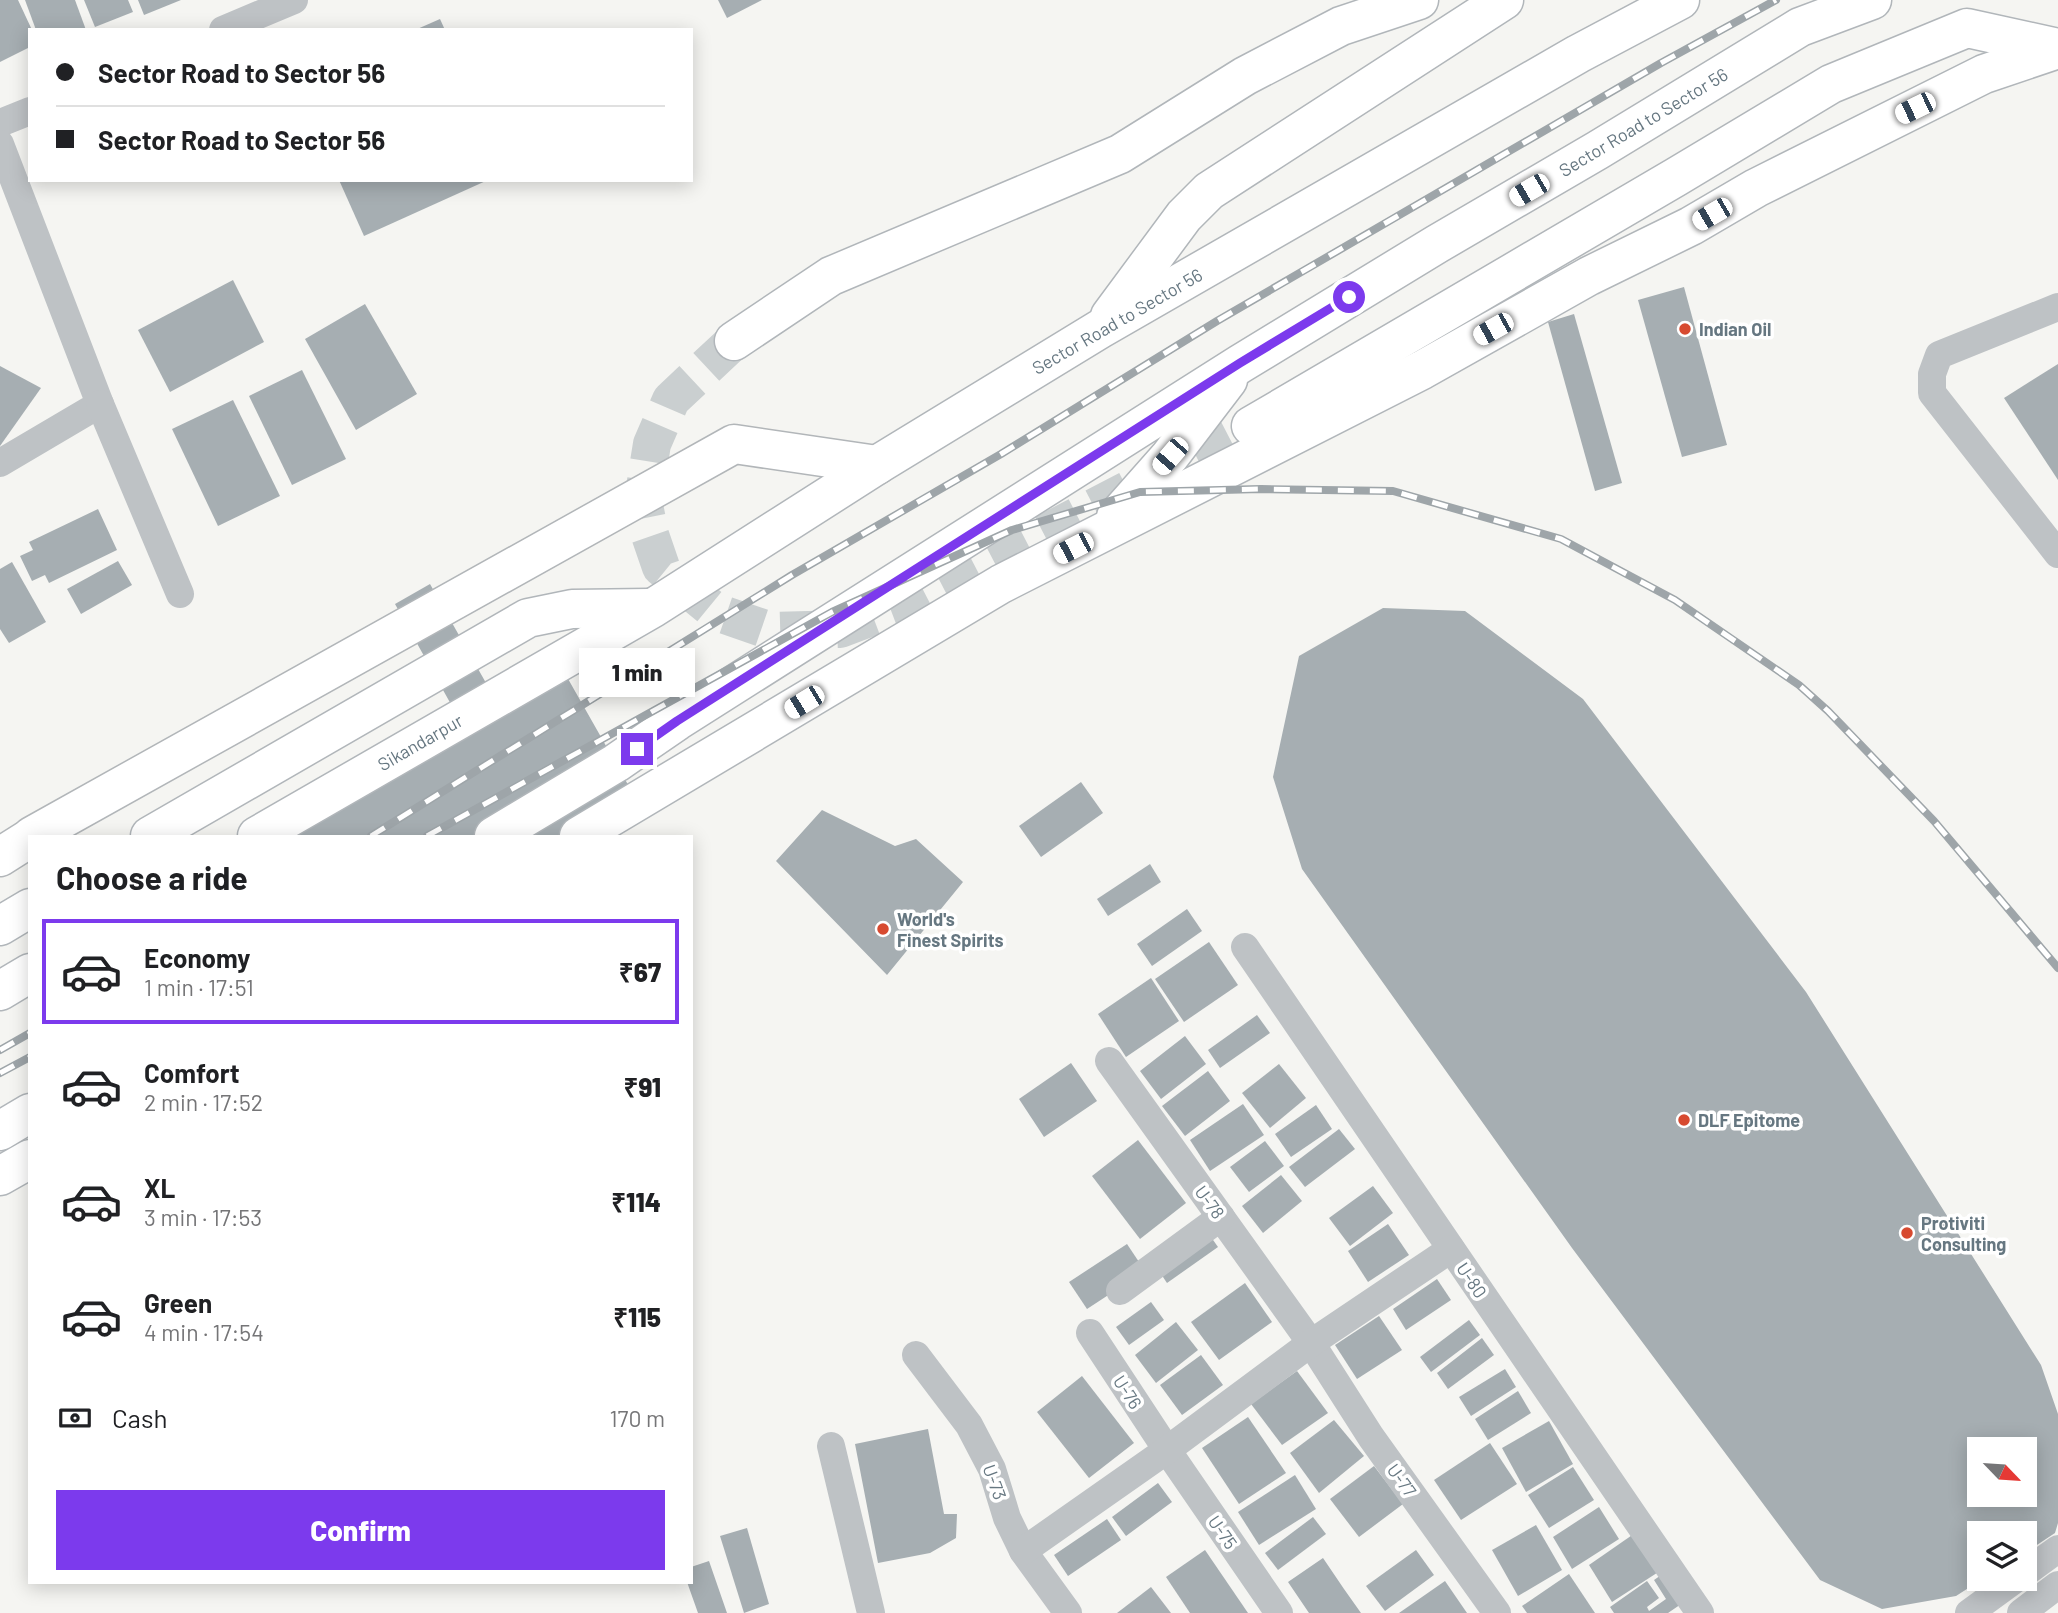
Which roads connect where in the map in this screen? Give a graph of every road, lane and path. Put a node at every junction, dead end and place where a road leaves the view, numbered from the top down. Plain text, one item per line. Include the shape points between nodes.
1 (294, 0) edge
2 (1419, 0) edge
3 (1680, 0) edge
4 (1872, 0) edge
5 (1497, 1) edge
6 (228, 28) edge
7 (2058, 49) edge
8 (28, 112) edge
9 (0, 123) edge
10 (0, 144) edge
11 (2058, 307) edge
12 (1100, 329) junction
13 (734, 341) tunnel mouth
14 (1240, 363) junction
15 (100, 404) junction
16 (1251, 426) tunnel mouth
17 (0, 463) edge
18 (877, 465) junction
19 (1094, 538) junction
20 (2058, 554) edge
21 (180, 594) dead end
22 (653, 608) junction
23 (35, 835) edge
24 (152, 835) edge
25 (259, 835) edge
26 (496, 835) edge
27 (581, 835) edge
28 (28, 839) edge
29 (0, 857) edge
30 (28, 909) edge
31 (0, 926) edge
32 (1245, 947) dead end
33 (28, 974) edge
34 (0, 991) edge
35 (1109, 1062) dead end
36 (28, 1114) edge
37 (0, 1131) edge
38 (28, 1159) edge
39 (0, 1176) edge
40 (1221, 1217) junction
41 (1451, 1250) junction
42 (1120, 1291) dead end
43 (1090, 1333) dead end
44 (1311, 1343) junction
45 (916, 1355) dead end
46 (831, 1446) dead end
47 (1167, 1450) junction
48 (2058, 1549) edge
49 (1023, 1551) junction
50 (2037, 1564) edge
51 (2058, 1585) edge
52 (1999, 1591) edge
53 (871, 1613) edge
54 (1068, 1613) edge
55 (1279, 1613) edge
56 (1497, 1613) edge
57 (1699, 1613) edge
58 (1969, 1613) edge
59 (2021, 1613) edge

1 - 6 street
2 - 13 main road via 1340,26 1245,76 1120,154 831,276
3 - 12 main road, Sector Road to Sector 56
4 - 14 main road, Sector Road to Sector 56 via 1800,27
5 - 12 main road via 1209,191 1184,216
7 - 16 main road via 1967,28 1831,84
7 - 19 main road via 1984,74 1756,188 1422,370
8 - 9 street
10 - 15 street
11 - 20 street via 1939,355 1932,373 1932,393
12 - 18 main road, Sector Road to Sector 56
14 - 19 main road via 1170,456
14 - 26 main road, Sector Road to Sector 56 via 616,763
15 - 17 street
15 - 21 street
18 - 22 main road, Sector Road to Sector 56
18 - 23 main road via 734,444
19 - 27 main road via 1001,584
22 - 24 main road via 572,609 528,618
22 - 25 main road, Sikandarpur
28 - 29 main road
30 - 31 main road
32 - 41 street, U-80
33 - 34 main road
35 - 40 street, U-78
36 - 37 main road
38 - 39 main road
40 - 42 street
40 - 44 street, U-78
41 - 44 street
41 - 57 street, U-80
43 - 47 street, U-76
44 - 47 street
44 - 56 street, U-77 via 1371,1437
45 - 49 street, U-73 via 969,1425 992,1469
46 - 53 street
47 - 49 street
47 - 55 street, U-75
48 - 50 street
49 - 54 street, U-73
51 - 59 street
52 - 58 street

